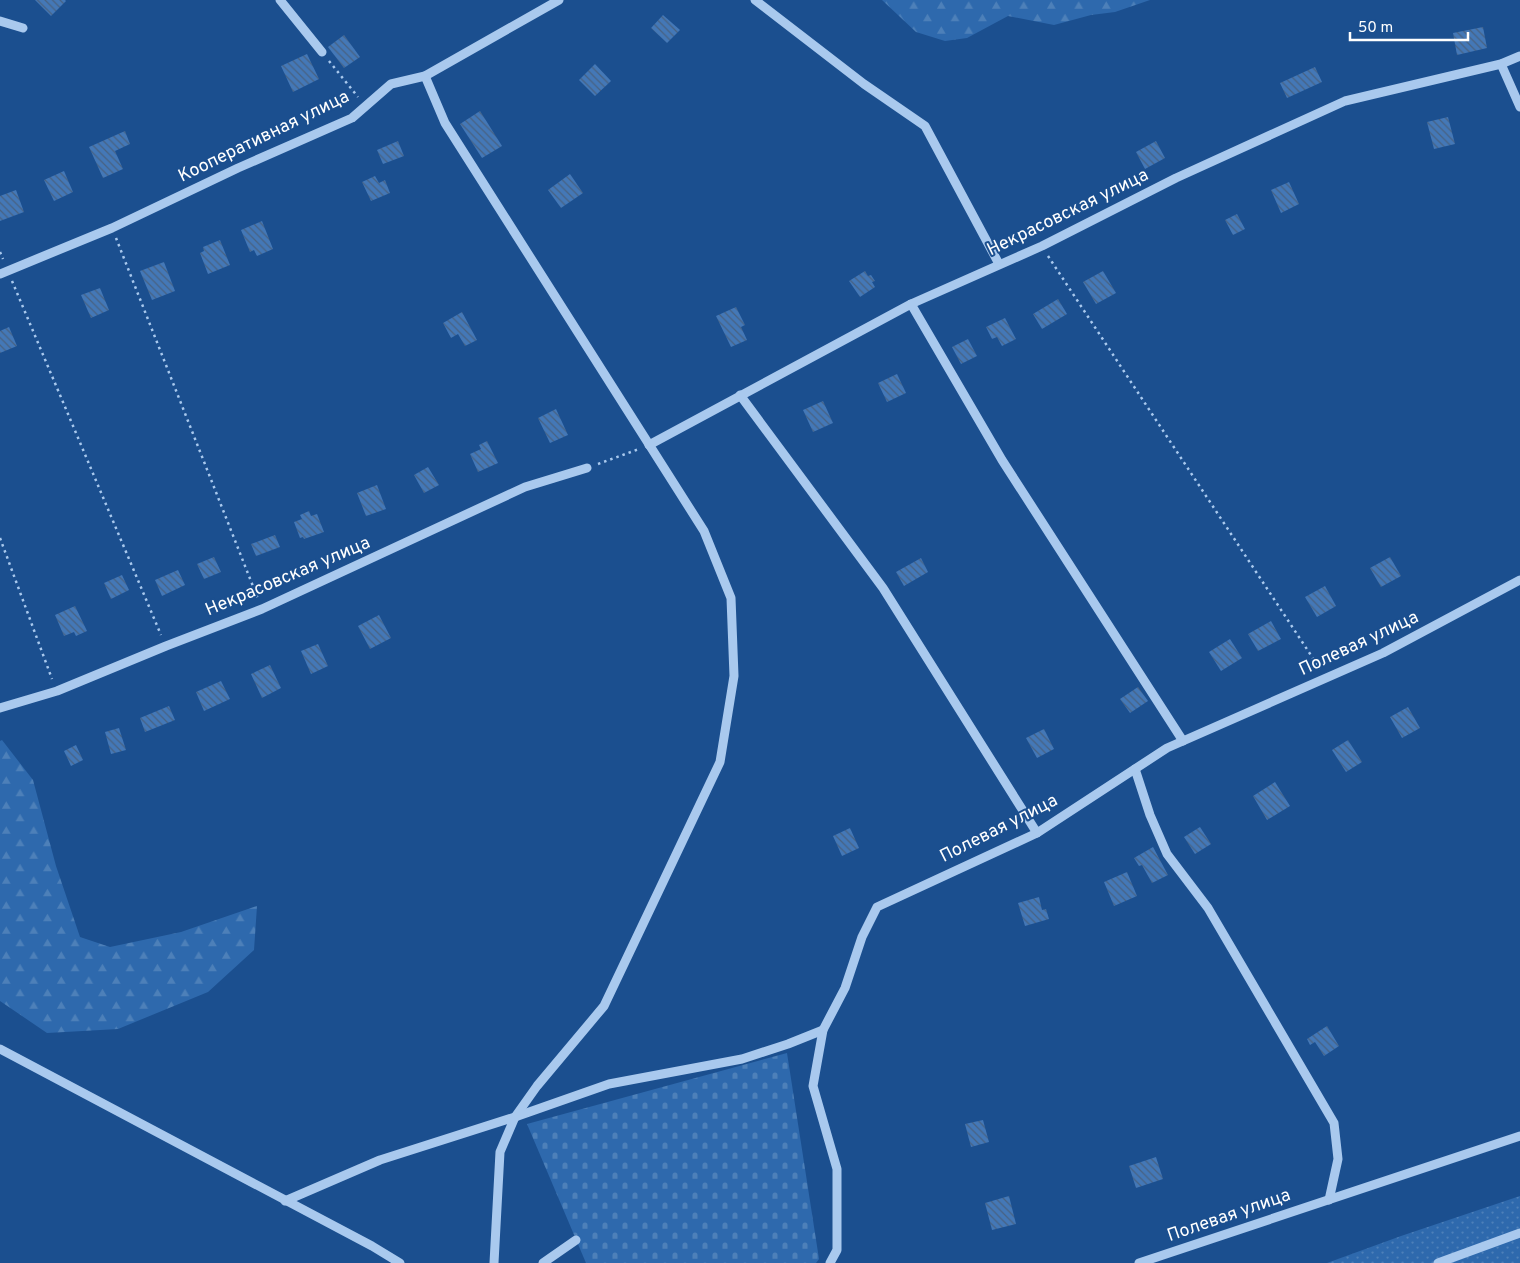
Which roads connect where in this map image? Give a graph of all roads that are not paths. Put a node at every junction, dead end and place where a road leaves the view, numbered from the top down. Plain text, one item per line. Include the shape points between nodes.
1 (280, 0) edge
2 (559, 0) edge
3 (755, 0) edge
4 (0, 21) edge
5 (23, 28) dead end
6 (322, 52) road end
7 (1520, 56) edge
8 (1501, 64) junction
9 (425, 76) junction
10 (1520, 107) edge
11 (999, 264) junction
12 (4, 272) edge
13 (911, 304) junction
14 (740, 395) junction
15 (649, 445) junction
16 (587, 468) road end
17 (1520, 580) edge
18 (0, 708) edge
19 (1183, 741) junction
20 (1135, 769) junction
21 (1037, 833) junction
22 (823, 1030) junction
23 (0, 1049) edge
24 (515, 1117) junction
25 (1520, 1136) edge
26 (1329, 1200) junction
27 (285, 1201) junction
28 (1520, 1233) edge
29 (576, 1240) dead end
30 (400, 1263) edge
31 (494, 1263) edge
32 (543, 1263) edge
33 (830, 1263) edge
34 (1139, 1263) edge
35 (1438, 1263) edge

1 - 6 street
2 - 9 street, Кооперативная улица
3 - 11 street via 864,84 925,126
4 - 5 street
7 - 8 street, Некрасовская улица
8 - 10 street
8 - 11 street, Некрасовская улица via 1345,101
9 - 12 street, Кооперативная улица via 391,84 352,118 112,228
9 - 15 street via 445,123
11 - 13 street, Некрасовская улица
13 - 14 street, Некрасовская улица
13 - 19 street via 1002,460
14 - 15 street, Некрасовская улица
14 - 21 street via 883,588
15 - 24 street via 704,531 731,598 734,676 720,762 604,1006
16 - 18 street, Некрасовская улица via 525,486 262,609 57,691
17 - 19 street, Полевая улица via 1383,653
19 - 20 street, Полевая улица
20 - 21 street, Полевая улица
20 - 26 street via 1166,854 1208,908 1334,1123 1338,1159
21 - 22 street, Полевая улица via 877,907 862,937 845,988
22 - 24 street via 742,1059 609,1084
22 - 33 street, Полевая улица via 813,1086 836,1169 836,1250
23 - 27 street
24 - 27 street via 380,1160
24 - 31 street via 500,1152
25 - 26 street, Полевая улица
26 - 34 street, Полевая улица
27 - 30 street
28 - 35 street
29 - 32 street

